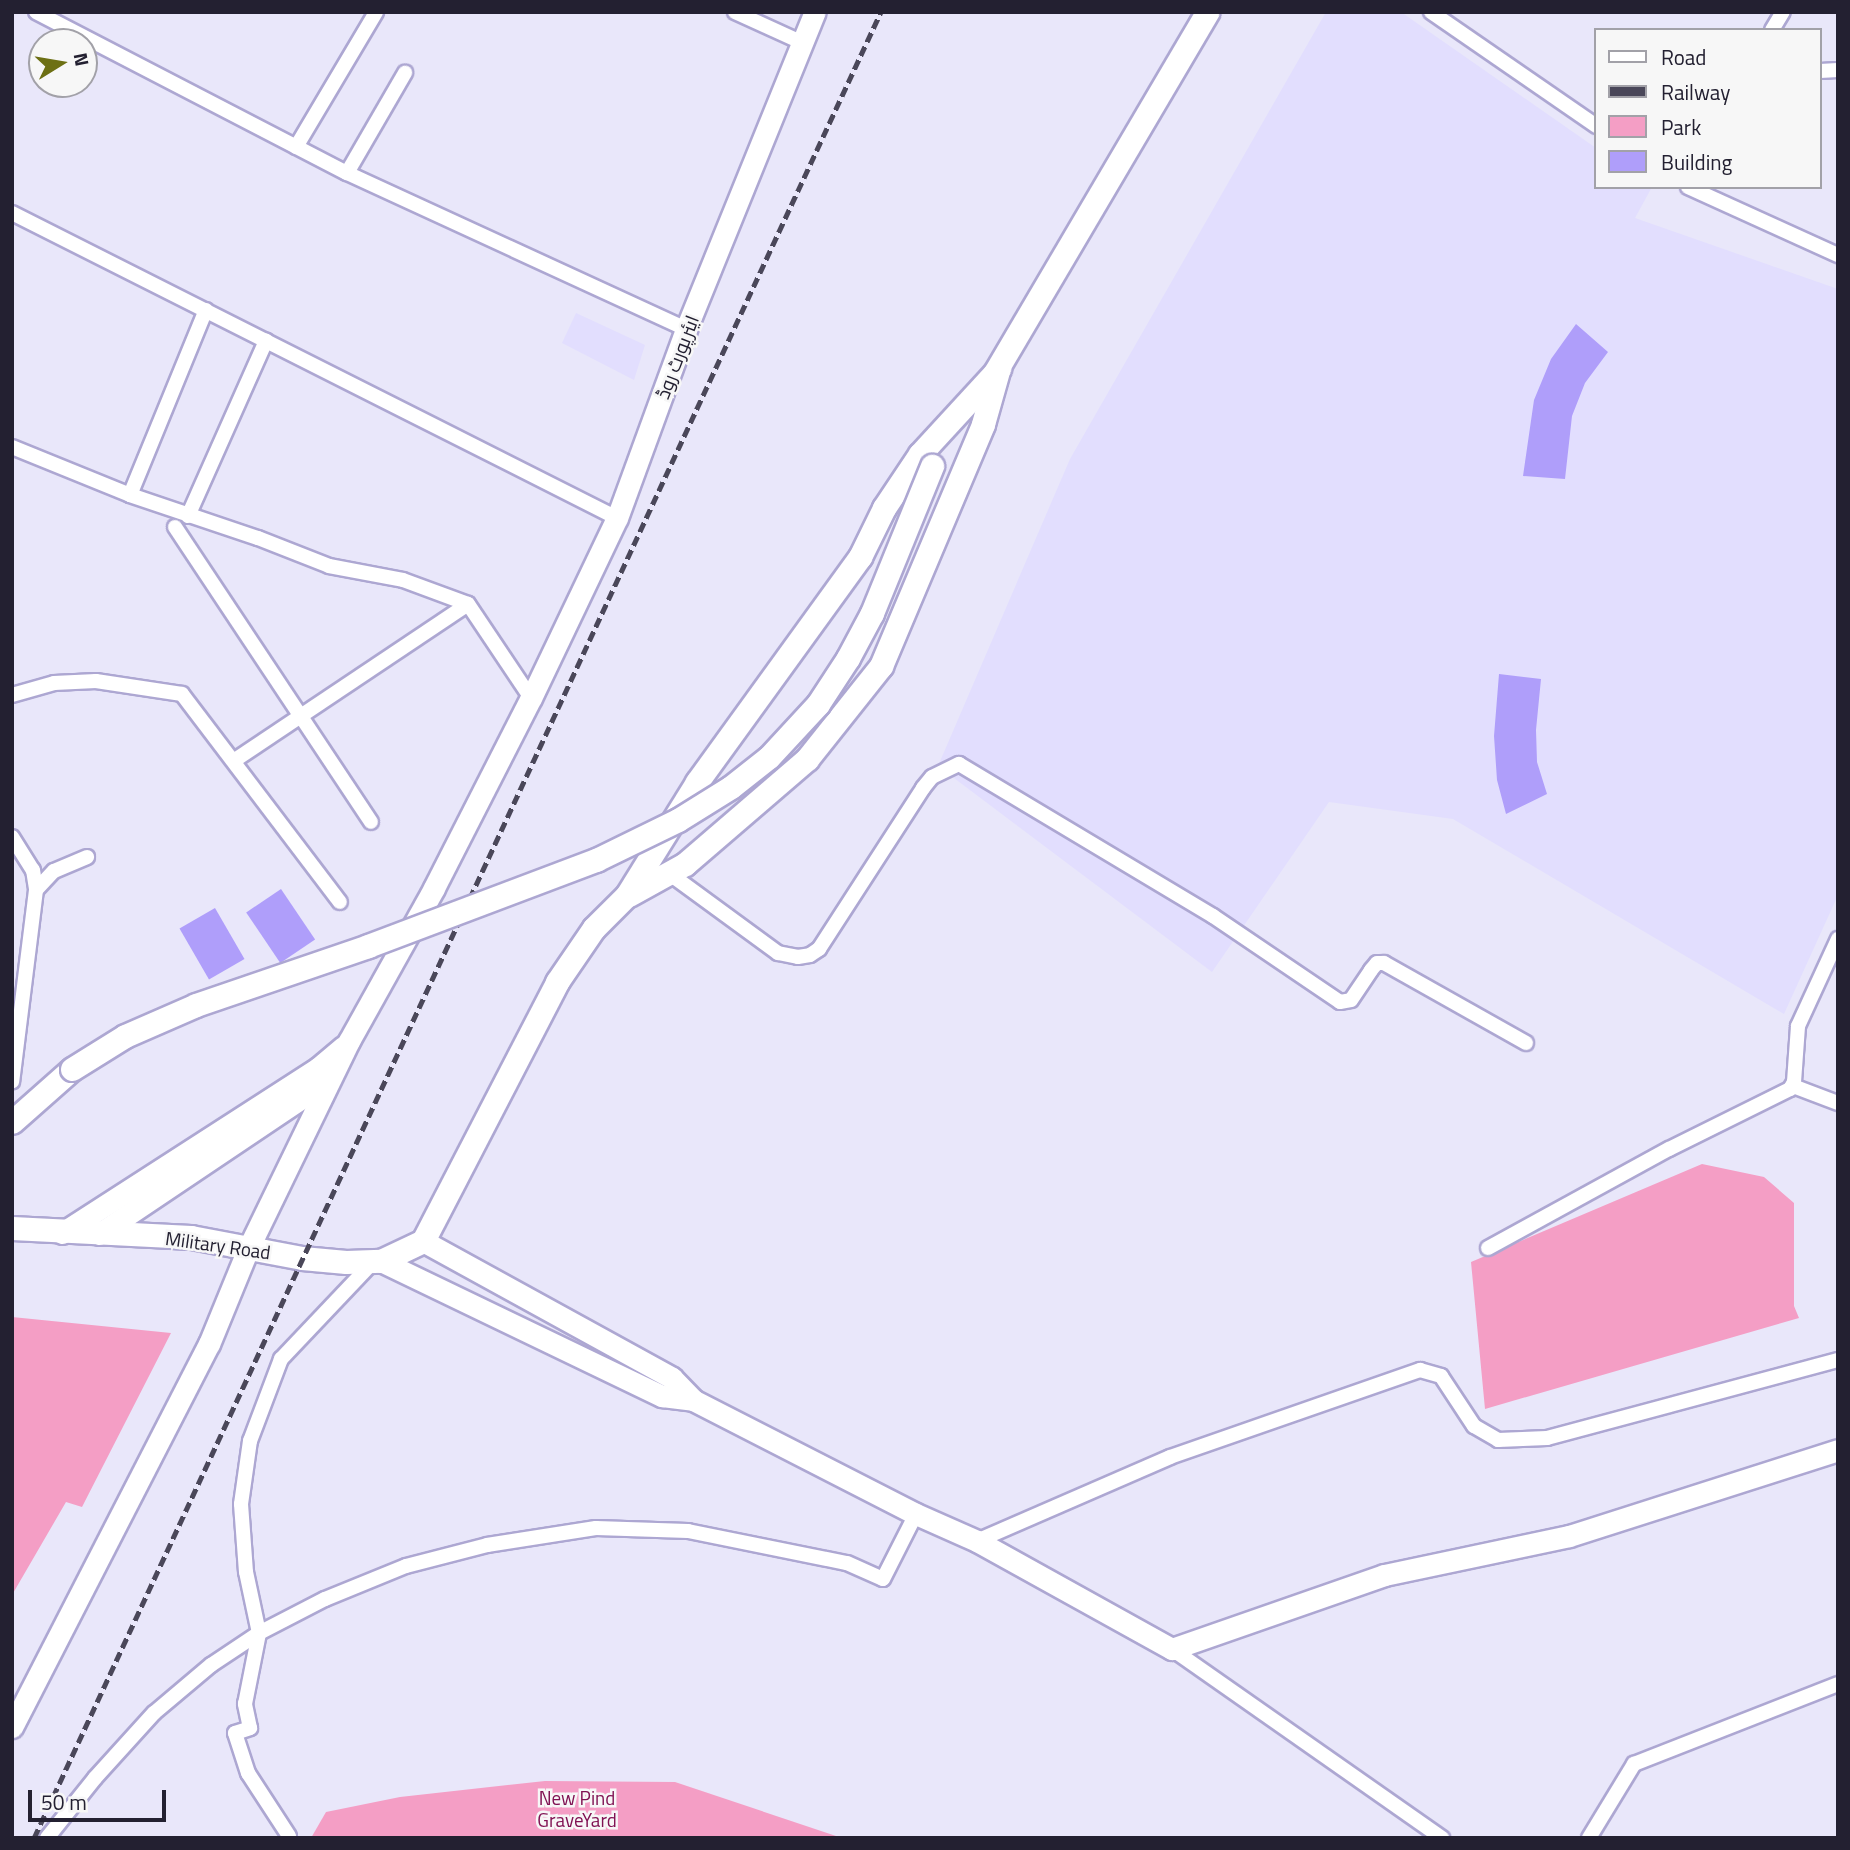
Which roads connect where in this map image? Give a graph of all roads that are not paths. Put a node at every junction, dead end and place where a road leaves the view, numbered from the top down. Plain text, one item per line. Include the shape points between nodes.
1 (36, 12) edge
2 (376, 12) edge
3 (735, 12) edge
4 (815, 12) edge
5 (1207, 12) edge
6 (1431, 12) edge
7 (1783, 12) edge
8 (1773, 28) edge
9 (803, 43) junction
10 (405, 73) dead end
11 (1594, 126) edge
12 (296, 147) junction
13 (347, 173) junction
14 (1692, 189) edge
15 (12, 213) edge
16 (1838, 255) edge
17 (206, 310) junction
18 (687, 329) junction
19 (266, 341) junction
20 (999, 368) junction
21 (12, 447) edge
22 (130, 495) junction
23 (188, 516) junction
24 (617, 518) junction
25 (175, 527) dead end
26 (468, 604) junction
27 (12, 695) edge
28 (531, 698) junction
29 (302, 715) junction
30 (235, 760) junction
31 (371, 822) dead end
32 (12, 837) edge
33 (87, 857) dead end
34 (670, 874) junction
35 (36, 890) junction
36 (627, 895) junction
37 (340, 902) dead end
38 (1838, 939) edge
39 (349, 1041) junction
40 (1526, 1042) dead end
41 (332, 1078) junction
42 (12, 1082) edge
43 (1793, 1086) junction
44 (1838, 1103) edge
45 (12, 1122) edge
46 (12, 1228) edge
47 (62, 1233) junction
48 (99, 1234) junction
49 (424, 1241) junction
50 (1488, 1248) dead end
51 (248, 1249) junction
52 (377, 1262) junction
53 (1838, 1360) edge
54 (693, 1400) junction
55 (1838, 1450) edge
56 (916, 1514) junction
57 (977, 1541) junction
58 (259, 1633) junction
59 (1172, 1649) junction
60 (1838, 1684) edge
61 (12, 1727) edge
62 (289, 1836) edge
63 (47, 1838) edge
64 (1442, 1838) edge
65 (1589, 1838) edge

1 - 12 street
2 - 12 street
3 - 9 street
4 - 9 main road, ایئرپورٹ روڈ
5 - 20 main road
6 - 11 street
7 - 8 street
9 - 18 main road, ایئرپورٹ روڈ
10 - 13 street
12 - 13 street
13 - 18 street
14 - 16 street
15 - 17 street
17 - 19 street
17 - 22 street
18 - 24 main road, ایئرپورٹ روڈ
19 - 23 street
19 - 24 street
20 - 34 main road via 983,424 881,666 807,759 741,819
20 - 36 main road via 920,454 884,508 860,556 697,782
20 - 45 main road, bridge via 932,466 872,613 848,659 818,704 769,757 731,787 678,820 596,860 196,1005 125,1036 72,1069
21 - 22 street
22 - 23 street
23 - 26 street via 329,566 403,580
24 - 28 main road, ایئرپورٹ روڈ
25 - 29 street
26 - 28 street
26 - 29 street
27 - 30 street via 54,683 96,681 176,691
28 - 39 main road, ایئرپورٹ روڈ
29 - 30 street
29 - 31 street
30 - 37 street
32 - 35 street via 33,870
33 - 35 street via 54,872
34 - 36 main road
34 - 40 street via 778,953 810,955 819,949 923,788 932,777 959,764 1213,916 1340,1002 1351,1000 1377,963 1384,963
35 - 42 street
36 - 49 main road via 594,928 557,982
38 - 43 street via 1798,1026
39 - 41 main road, ایئرپورٹ روڈ
39 - 47 main road via 317,1068
41 - 48 main road
41 - 51 main road, ایئرپورٹ روڈ
43 - 44 street
43 - 50 street
46 - 47 main road, Military Road
47 - 48 main road, Military Road
48 - 51 main road, Military Road via 191,1237
49 - 52 main road
49 - 54 main road via 672,1378
51 - 52 main road, Military Road via 302,1258
51 - 61 main road, ایئرپورٹ روڈ via 209,1344
52 - 54 main road via 662,1396
52 - 58 street via 281,1359 250,1441 241,1504 246,1572
53 - 57 street via 1546,1438 1498,1440 1474,1426 1441,1376 1420,1370 1170,1457
54 - 56 main road
55 - 59 main road via 1569,1536 1384,1575
56 - 57 main road
56 - 58 street via 883,1579 847,1563 688,1531 596,1528 487,1545 406,1566 325,1599
57 - 59 main road
58 - 62 street via 245,1704 250,1728 234,1733 248,1773
58 - 63 street via 211,1665 155,1713 94,1778
59 - 64 street
60 - 65 street via 1634,1764

